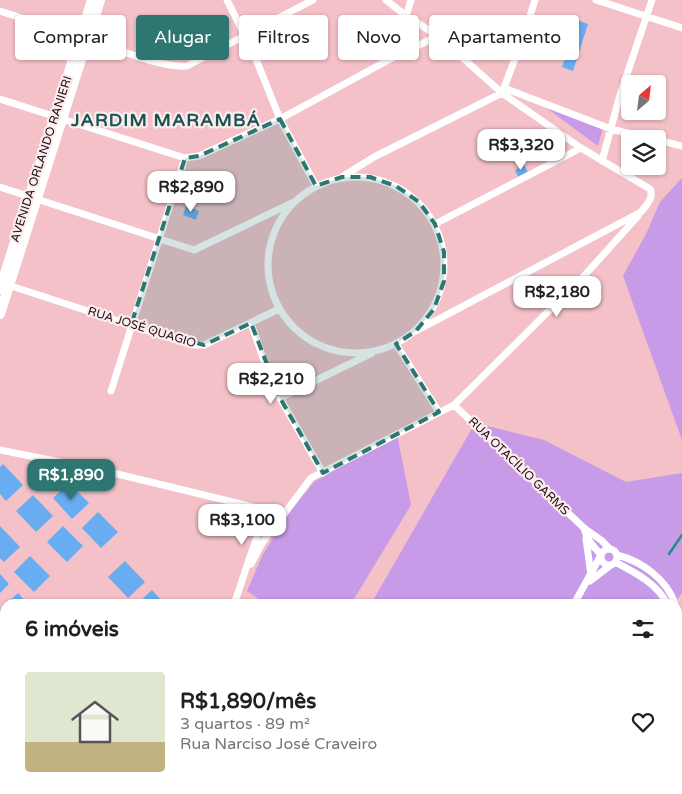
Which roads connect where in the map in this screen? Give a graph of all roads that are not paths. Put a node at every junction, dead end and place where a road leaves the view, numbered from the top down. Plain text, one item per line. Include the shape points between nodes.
1 (92, 0) edge
2 (100, 0) edge
3 (227, 0) edge
4 (313, 0) edge
5 (386, 0) edge
6 (411, 0) edge
7 (535, 0) edge
8 (596, 0) edge
9 (652, 0) edge
10 (0, 11) edge
11 (89, 15) edge
12 (94, 15) edge
13 (285, 15) edge
14 (404, 15) edge
15 (405, 15) edge
16 (15, 16) edge
17 (646, 17) junction
18 (239, 24) edge
19 (682, 28) edge
20 (239, 39) edge
21 (126, 52) edge
22 (77, 60) edge
23 (256, 60) edge
24 (388, 60) edge
25 (466, 60) edge
26 (503, 91) junction
27 (0, 99) edge
28 (58, 118) junction
29 (280, 119) junction
30 (611, 129) junction
31 (621, 131) edge
32 (666, 142) edge
33 (682, 146) edge
34 (581, 148) junction
35 (185, 158) junction
36 (602, 161) junction
37 (342, 177) junction
38 (316, 186) junction
39 (0, 188) edge
40 (32, 198) junction
41 (293, 202) junction
42 (641, 212) junction
43 (435, 224) junction
44 (159, 239) junction
45 (3, 285) edge
46 (279, 309) junction
47 (0, 314) edge
48 (251, 323) junction
49 (131, 325) junction
50 (416, 331) junction
51 (396, 344) junction
52 (375, 352) junction
53 (111, 391) dead end
54 (280, 398) junction
55 (454, 405) junction
56 (439, 412) junction
57 (0, 450) edge
58 (323, 473) junction
59 (292, 503) junction
60 (248, 505) junction
61 (272, 511) junction
62 (262, 521) junction
63 (276, 524) junction
64 (585, 531) junction
65 (610, 549) junction
66 (601, 555) junction
67 (614, 561) junction
68 (244, 578) junction
69 (589, 579) junction
70 (236, 599) edge
71 (577, 599) edge
72 (665, 599) edge
73 (674, 599) edge

1 - 11 main road, AVENIDA ORLANDO RANIERI
2 - 12 main road, AVENIDA ORLANDO RANIERI
3 - 18 street
4 - 13 street
5 - 14 street
6 - 15 street
7 - 26 street
8 - 17 street
9 - 17 street
10 - 16 street
17 - 19 street
17 - 30 street
20 - 21 street via 187,66 163,64
22 - 28 main road, AVENIDA ORLANDO RANIERI
23 - 29 street
24 - 29 street
25 - 26 street
26 - 30 street
26 - 34 street
26 - 37 street via 374,157
27 - 28 street
28 - 35 street
28 - 40 main road, AVENIDA ORLANDO RANIERI
29 - 35 street via 199,156
29 - 38 street
30 - 31 street
30 - 36 street
32 - 33 street
34 - 36 street
34 - 43 street
35 - 44 street
36 - 42 street via 650,189 651,199
37 - 38 street
37 - 43 street via 370,177 396,186 419,202
38 - 41 street
39 - 40 street
40 - 44 street
40 - 45 main road, AVENIDA ORLANDO RANIERI
41 - 44 street via 194,250
41 - 46 street via 276,226 268,253 269,282
42 - 50 street
42 - 55 street via 584,276
43 - 50 street via 444,252 444,281 434,309
44 - 49 street
45 - 47 main road, AVENIDA ORLANDO RANIERI
45 - 49 street, RUA JOSÉ QUAGIO
46 - 48 street, RUA JOSÉ QUAGIO
46 - 52 street via 310,341 331,350 353,354
48 - 49 street, RUA JOSÉ QUAGIO via 204,345 192,345
48 - 54 street
49 - 53 street
50 - 51 street
51 - 52 street
51 - 56 street
52 - 54 street
54 - 58 street
55 - 56 street
55 - 64 street, RUA OTACÍLIO GARMS
56 - 58 street
57 - 60 street
58 - 59 street via 311,478
59 - 61 street
59 - 63 street
60 - 61 street
60 - 62 street
61 - 62 street via 266,512
61 - 63 street via 277,515
62 - 63 street via 266,526
62 - 68 street
63 - 68 street via 260,545
64 - 65 street, RUA OTACÍLIO GARMS
64 - 66 street, RUA OTACÍLIO GARMS
64 - 69 street
65 - 66 street
65 - 67 street via 614,551
66 - 67 street via 604,564
66 - 69 street
67 - 69 street
67 - 72 street via 648,582
67 - 73 street via 630,558 646,568
68 - 70 street
69 - 71 street

